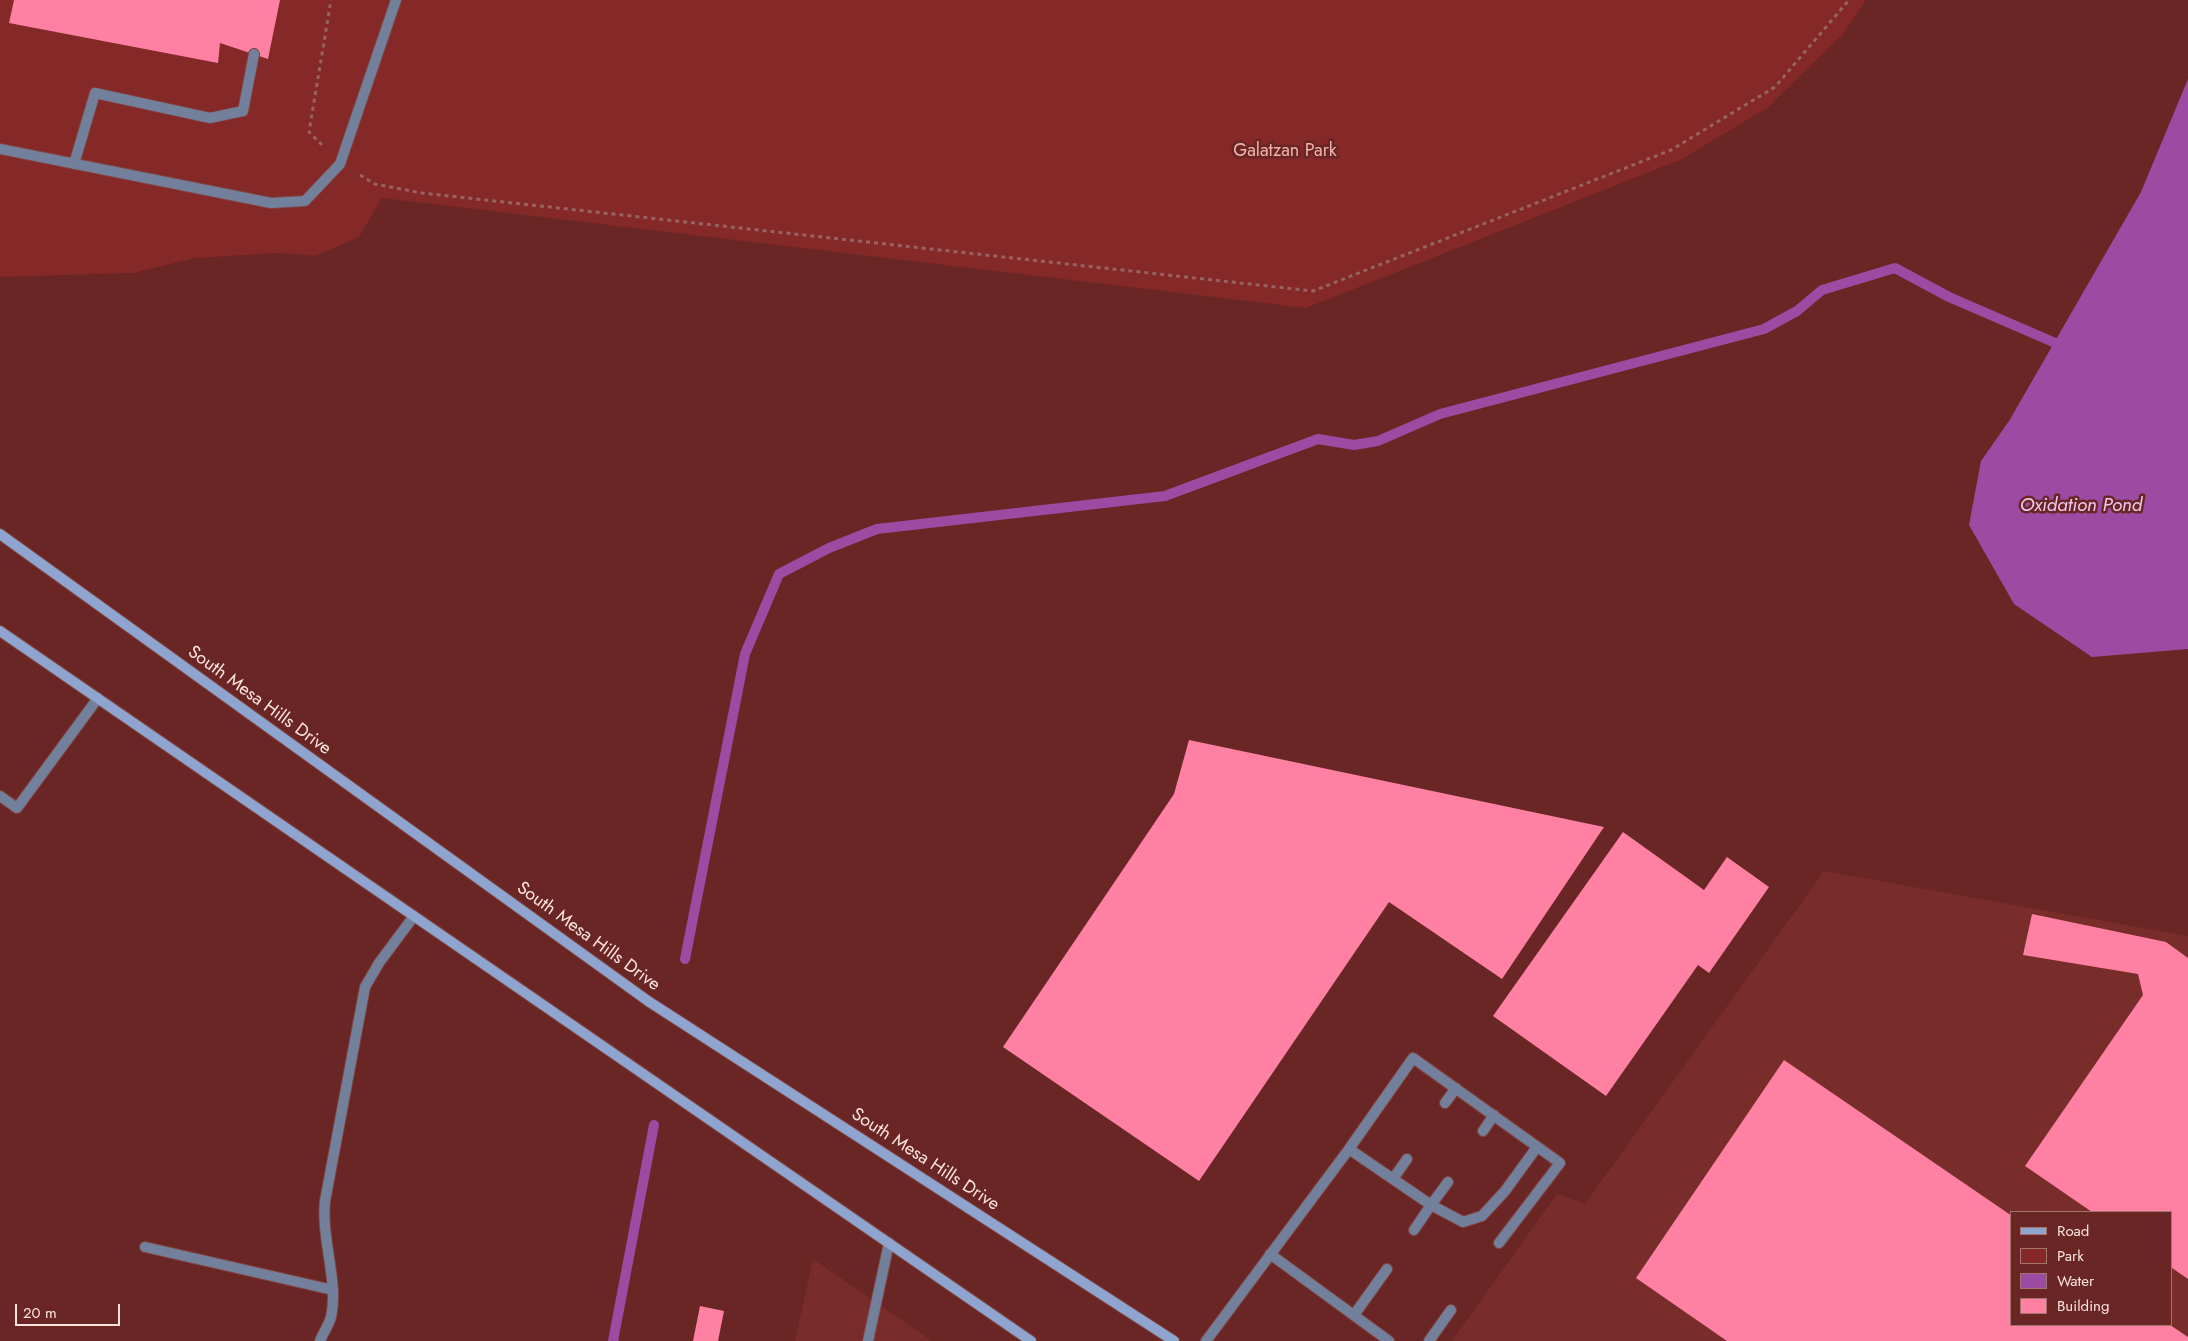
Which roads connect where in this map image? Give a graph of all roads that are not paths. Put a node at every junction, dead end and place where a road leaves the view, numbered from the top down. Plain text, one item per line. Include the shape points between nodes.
1 (396, 0) edge
2 (254, 54) dead end
3 (0, 149) edge
4 (74, 164) junction
5 (0, 534) edge
6 (0, 631) edge
7 (98, 698) junction
8 (0, 796) edge
9 (414, 916) junction
10 (1456, 1088) junction
11 (1445, 1103) dead end
12 (1494, 1115) junction
13 (1482, 1131) dead end
14 (1537, 1147) junction
15 (1349, 1149) junction
16 (1408, 1159) dead end
17 (1393, 1180) junction
18 (1448, 1182) dead end
19 (1431, 1205) junction
20 (1414, 1230) dead end
21 (889, 1243) junction
22 (1499, 1243) dead end
23 (145, 1247) dead end
24 (1270, 1254) junction
25 (1387, 1269) dead end
26 (333, 1290) junction
27 (1451, 1310) dead end
28 (1354, 1315) junction
29 (320, 1341) edge
30 (868, 1341) edge
31 (1031, 1341) edge
32 (1174, 1341) edge
33 (1206, 1341) edge
34 (1389, 1341) edge
35 (1429, 1341) edge

1 - 4 lane via 340,164 305,201 271,203
2 - 4 lane via 243,111 210,118 95,93
3 - 4 lane
5 - 32 street, South Mesa Hills Drive via 648,1000
6 - 7 street
7 - 8 lane via 17,808
7 - 9 street
9 - 21 street
9 - 26 lane via 365,987 324,1208 323,1222
10 - 11 lane
10 - 12 lane
10 - 15 lane via 1413,1058
12 - 13 lane
12 - 14 lane
14 - 19 lane via 1506,1191 1482,1216 1463,1222
14 - 22 lane via 1560,1163
15 - 17 lane
15 - 24 lane
16 - 17 lane
17 - 19 lane
18 - 19 lane
19 - 20 lane
21 - 30 lane
21 - 31 street
23 - 26 lane
24 - 28 lane
24 - 33 lane
25 - 28 lane
26 - 29 lane via 331,1318
27 - 35 lane
28 - 34 lane

